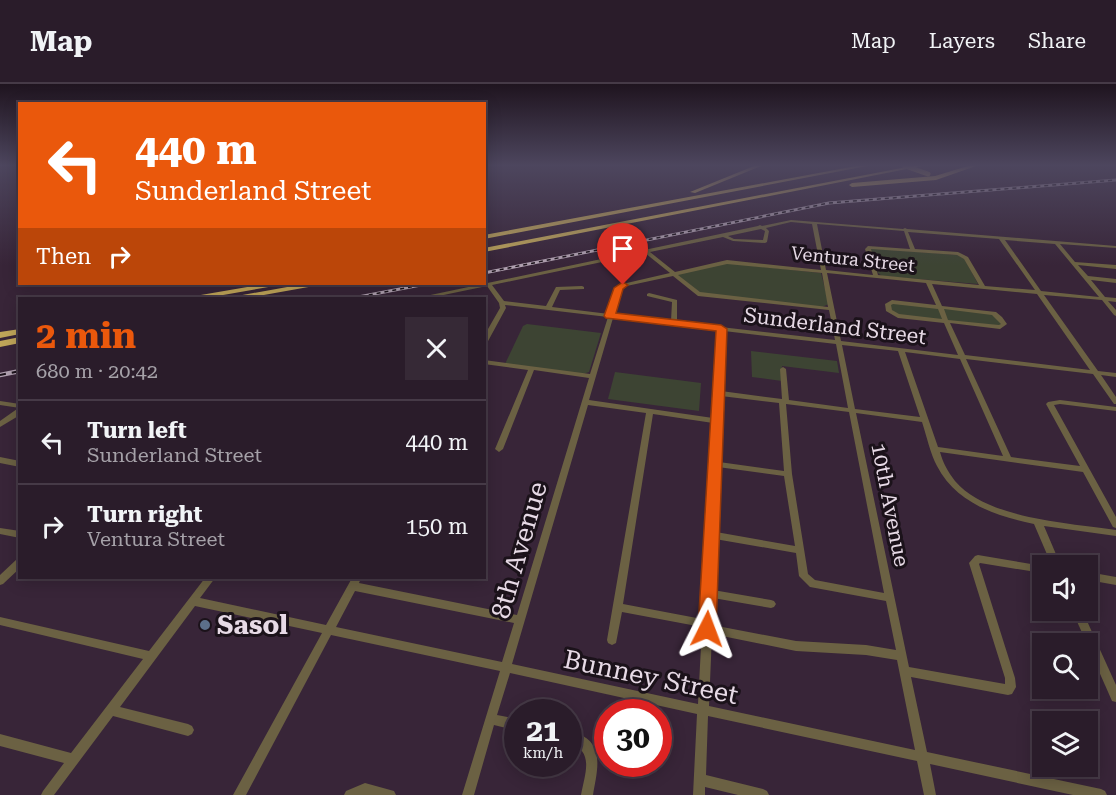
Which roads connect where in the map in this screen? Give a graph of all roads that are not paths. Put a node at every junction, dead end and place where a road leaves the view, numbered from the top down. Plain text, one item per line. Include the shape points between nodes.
1 (660, 199) edge
2 (686, 199) edge
3 (715, 199) edge
4 (748, 199) edge
5 (765, 199) edge
6 (641, 220) junction
7 (814, 222) junction
8 (552, 224) junction
9 (760, 226) junction
10 (905, 229) junction
11 (723, 235) junction
12 (486, 237) edge
13 (1001, 238) junction
14 (1056, 242) junction
15 (486, 243) edge
16 (1116, 247) edge
17 (486, 250) edge
18 (914, 250) junction
19 (646, 251) junction
20 (1074, 263) junction
21 (1116, 267) edge
22 (824, 271) junction
23 (673, 273) junction
24 (876, 276) junction
25 (1087, 278) junction
26 (928, 281) junction
27 (1116, 281) edge
28 (488, 284) joint
29 (260, 285) edge
30 (269, 285) edge
31 (308, 285) edge
32 (483, 285) edge
33 (982, 287) junction
34 (582, 288) dead end
35 (1039, 292) junction
36 (649, 295) dead end
37 (204, 297) edge
38 (204, 297) edge
39 (242, 297) edge
40 (428, 297) edge
41 (1103, 298) junction
42 (1116, 300) edge
43 (502, 303) junction
44 (940, 307) junction
45 (548, 309) junction
46 (832, 309) junction
47 (1116, 314) edge
48 (610, 316) junction
49 (946, 321) junction
50 (674, 323) junction
51 (721, 329) junction
52 (18, 331) edge
53 (0, 335) edge
54 (486, 339) edge
55 (18, 340) edge
56 (838, 343) junction
57 (0, 344) edge
58 (901, 350) junction
59 (962, 357) junction
60 (486, 362) edge
61 (532, 368) junction
62 (783, 369) dead end
63 (1095, 372) junction
64 (1116, 375) edge
65 (592, 376) junction
66 (718, 393) junction
67 (585, 402) junction
68 (784, 402) junction
69 (1116, 402) edge
70 (0, 403) edge
71 (18, 406) edge
72 (1116, 409) edge
73 (852, 411) junction
74 (18, 412) edge
75 (650, 412) junction
76 (924, 420) junction
77 (717, 421) junction
78 (0, 425) edge
79 (499, 449) dead end
80 (934, 449) junction
81 (1008, 459) junction
82 (0, 460) edge
83 (18, 464) edge
84 (715, 464) junction
85 (1086, 470) junction
86 (788, 474) junction
87 (1037, 520) junction
88 (1116, 525) edge
89 (0, 531) edge
90 (1116, 533) edge
91 (18, 535) edge
92 (711, 536) junction
93 (799, 550) junction
94 (1052, 555) edge
95 (18, 564) edge
96 (1032, 567) edge
97 (1098, 578) edge
98 (209, 579) edge
99 (0, 581) edge
100 (1116, 581) edge
101 (355, 582) edge
102 (709, 593) junction
103 (890, 598) junction
104 (193, 601) junction
105 (771, 604) dead end
106 (618, 607) junction
107 (520, 620) junction
108 (0, 621) edge
109 (1082, 621) edge
110 (707, 627) junction
111 (328, 630) junction
112 (612, 640) dead end
113 (151, 656) junction
114 (902, 656) junction
115 (506, 669) junction
116 (905, 671) junction
117 (1116, 697) edge
118 (111, 710) junction
119 (703, 711) junction
120 (491, 718) junction
121 (504, 721) edge
122 (188, 730) dead end
123 (0, 740) edge
124 (582, 741) edge
125 (922, 757) junction
126 (74, 760) junction
127 (700, 780) junction
128 (47, 795) edge
129 (238, 795) edge
130 (350, 795) edge
131 (390, 795) edge
132 (468, 795) edge
133 (586, 795) edge
134 (699, 795) edge
135 (763, 795) edge
136 (930, 795) edge
137 (1101, 795) edge

1 - 8 highway
2 - 8 highway
3 - 15 highway
4 - 6 highway
5 - 6 highway
6 - 17 highway
7 - 9 street
7 - 10 street
7 - 22 street, 10th Avenue
8 - 12 highway
9 - 11 street
9 - 11 street via 767,231 765,242 733,240
10 - 13 street
10 - 18 street
11 - 19 street
13 - 14 street
13 - 35 street
14 - 16 street
14 - 20 street
18 - 24 street via 869,248
18 - 33 street via 963,255
19 - 23 street
19 - 28 street
20 - 21 street
20 - 25 street
22 - 23 street, Ventura Street via 725,262
22 - 24 street, Ventura Street
22 - 46 street, 10th Avenue
23 - 46 street via 701,295
23 - 48 street, Ventura Street via 620,286
24 - 26 street, Ventura Street
25 - 27 street
25 - 41 street
26 - 33 street, Ventura Street
26 - 44 street
28 - 43 street
29 - 37 highway
30 - 38 highway
31 - 39 highway
32 - 40 street
33 - 35 street, Ventura Street
34 - 45 street via 558,288
35 - 41 street, Ventura Street
35 - 63 street
36 - 50 street via 675,301
41 - 42 street, Ventura Street
41 - 47 street
43 - 45 street, Sunderland Street
43 - 54 street
44 - 49 street
44 - 49 street via 892,302 887,306 891,314 898,316
44 - 49 street via 994,313 1004,324 1000,327
45 - 48 street, Sunderland Street
46 - 56 street, 10th Avenue
48 - 50 street, Sunderland Street
48 - 65 street, 8th Avenue
49 - 59 street
50 - 51 street, Sunderland Street
51 - 56 street, Sunderland Street
51 - 66 street
52 - 53 highway
55 - 57 highway
56 - 58 street, Sunderland Street
56 - 73 street, 10th Avenue
58 - 59 street, Sunderland Street
58 - 76 street
59 - 63 street, Sunderland Street
59 - 81 street
60 - 61 street
61 - 65 street
61 - 79 street
62 - 68 street
63 - 64 street, Sunderland Street
63 - 69 street
65 - 67 street, 8th Avenue
66 - 68 street
66 - 77 street
67 - 75 street
67 - 107 street, 8th Avenue
68 - 73 street
68 - 86 street
70 - 71 street
72 - 85 street via 1050,404
73 - 76 street
73 - 103 street, 10th Avenue
74 - 78 street
75 - 77 street
75 - 106 street
76 - 80 street
77 - 84 street
80 - 81 street
80 - 87 street via 944,473 967,496 1006,514
81 - 85 street
82 - 83 street
84 - 86 street
84 - 92 street
85 - 88 street
86 - 93 street
87 - 90 street
87 - 94 street
89 - 91 street
92 - 93 street
92 - 102 street
93 - 103 street via 804,576 813,584
95 - 99 street
96 - 116 street via 978,559 974,563 1010,678 1008,690
97 - 100 street
98 - 104 street
101 - 107 street
101 - 111 street
102 - 105 street
102 - 110 street
103 - 114 street, 10th Avenue
104 - 111 street, Bunney Street
104 - 113 street
106 - 110 street
106 - 112 street
107 - 115 street, 8th Avenue
108 - 113 street
109 - 117 street
110 - 114 street via 796,646
110 - 119 street
111 - 115 street, Bunney Street
111 - 129 street
113 - 118 street
114 - 116 street, 10th Avenue
115 - 119 street, Bunney Street
115 - 120 street, 8th Avenue
116 - 125 street, 10th Avenue
118 - 122 street
118 - 126 street
119 - 125 street, Bunney Street
119 - 127 street
120 - 121 street
120 - 132 street, 8th Avenue
123 - 126 street
124 - 133 street via 591,753
125 - 136 street, 10th Avenue
125 - 137 street, Bunney Street
126 - 128 street
127 - 134 street
127 - 135 street
130 - 131 street via 364,789

